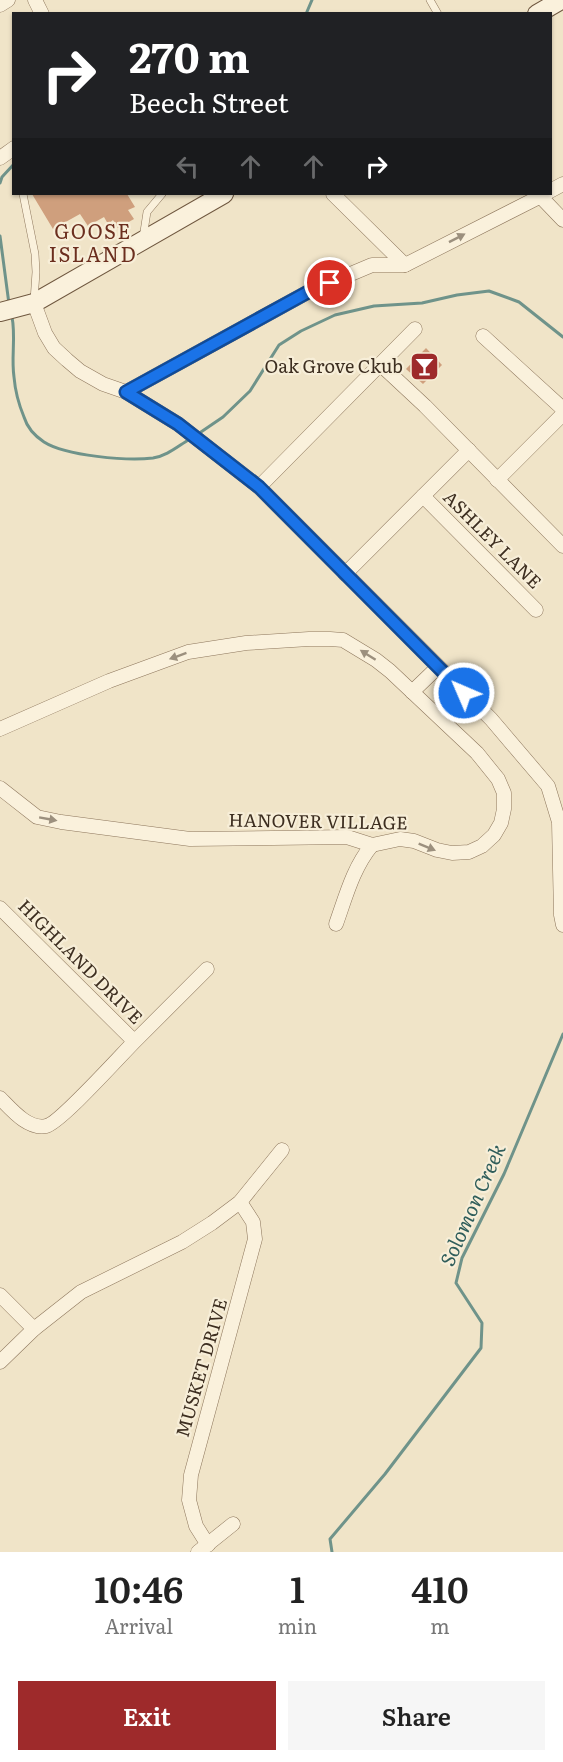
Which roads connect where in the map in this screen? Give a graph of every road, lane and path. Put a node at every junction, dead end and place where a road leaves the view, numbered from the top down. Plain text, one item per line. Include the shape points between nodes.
1 (8, 0) edge
2 (561, 0) edge
3 (0, 4) edge
4 (540, 12) edge
5 (12, 149) edge
6 (0, 158) edge
7 (23, 195) edge
8 (161, 195) edge
9 (222, 195) edge
10 (334, 195) edge
11 (541, 195) edge
12 (546, 195) edge
13 (563, 219) edge
14 (143, 240) junction
15 (405, 265) junction
16 (14, 308) edge
17 (415, 329) dead end
18 (483, 336) dead end
19 (381, 365) junction
20 (126, 392) junction
21 (563, 409) edge
22 (563, 414) edge
23 (469, 450) junction
24 (497, 480) junction
25 (259, 487) junction
26 (423, 496) junction
27 (563, 546) edge
28 (345, 574) junction
29 (536, 610) dead end
30 (438, 667) junction
31 (412, 692) junction
32 (0, 729) edge
33 (0, 788) edge
34 (372, 845) junction
35 (0, 908) edge
36 (336, 924) dead end
37 (563, 925) edge
38 (207, 969) dead end
39 (134, 1041) junction
40 (0, 1098) edge
41 (282, 1150) dead end
42 (240, 1202) junction
43 (0, 1295) edge
44 (33, 1329) junction
45 (0, 1362) edge
46 (233, 1524) dead end
47 (203, 1549) edge

1 - 3 street
2 - 4 main road
5 - 6 street
7 - 16 lane via 36,272
8 - 14 lane via 147,212
9 - 14 main road
10 - 15 street
15 -> 11 street
12 - 13 street
14 - 16 main road
15 - 20 street via 372,265 308,292
16 - 20 street via 45,333 54,348 80,371
17 - 19 street
18 - 21 street
19 - 23 street
19 - 25 street
20 - 25 street via 178,424
22 - 24 street
23 - 24 street
23 - 26 street
24 - 27 street
25 - 28 street
26 - 28 street
26 - 29 street, ASHLEY LANE
28 - 30 street
30 - 31 street
30 - 37 street via 491,719 548,786 559,822
31 -> 32 street, HANOVER VILLAGE via 376,660 343,640 246,643 188,652 109,681
34 -> 31 street, HANOVER VILLAGE via 400,839 452,853 469,852 482,846 501,823 504,793 498,779 477,753
33 -> 34 street, HANOVER VILLAGE via 37,818 61,822 190,839 347,837
34 - 36 street via 355,870
35 - 39 street, HIGHLAND DRIVE
38 - 39 street, HIGHLAND DRIVE
39 - 40 street, HIGHLAND DRIVE via 46,1126 28,1122
41 - 42 street
42 - 44 street via 182,1242 81,1292
42 - 47 street, MUSKET DRIVE via 253,1222 255,1239 191,1475 189,1500
43 - 44 street
44 - 45 street
46 - 47 street

